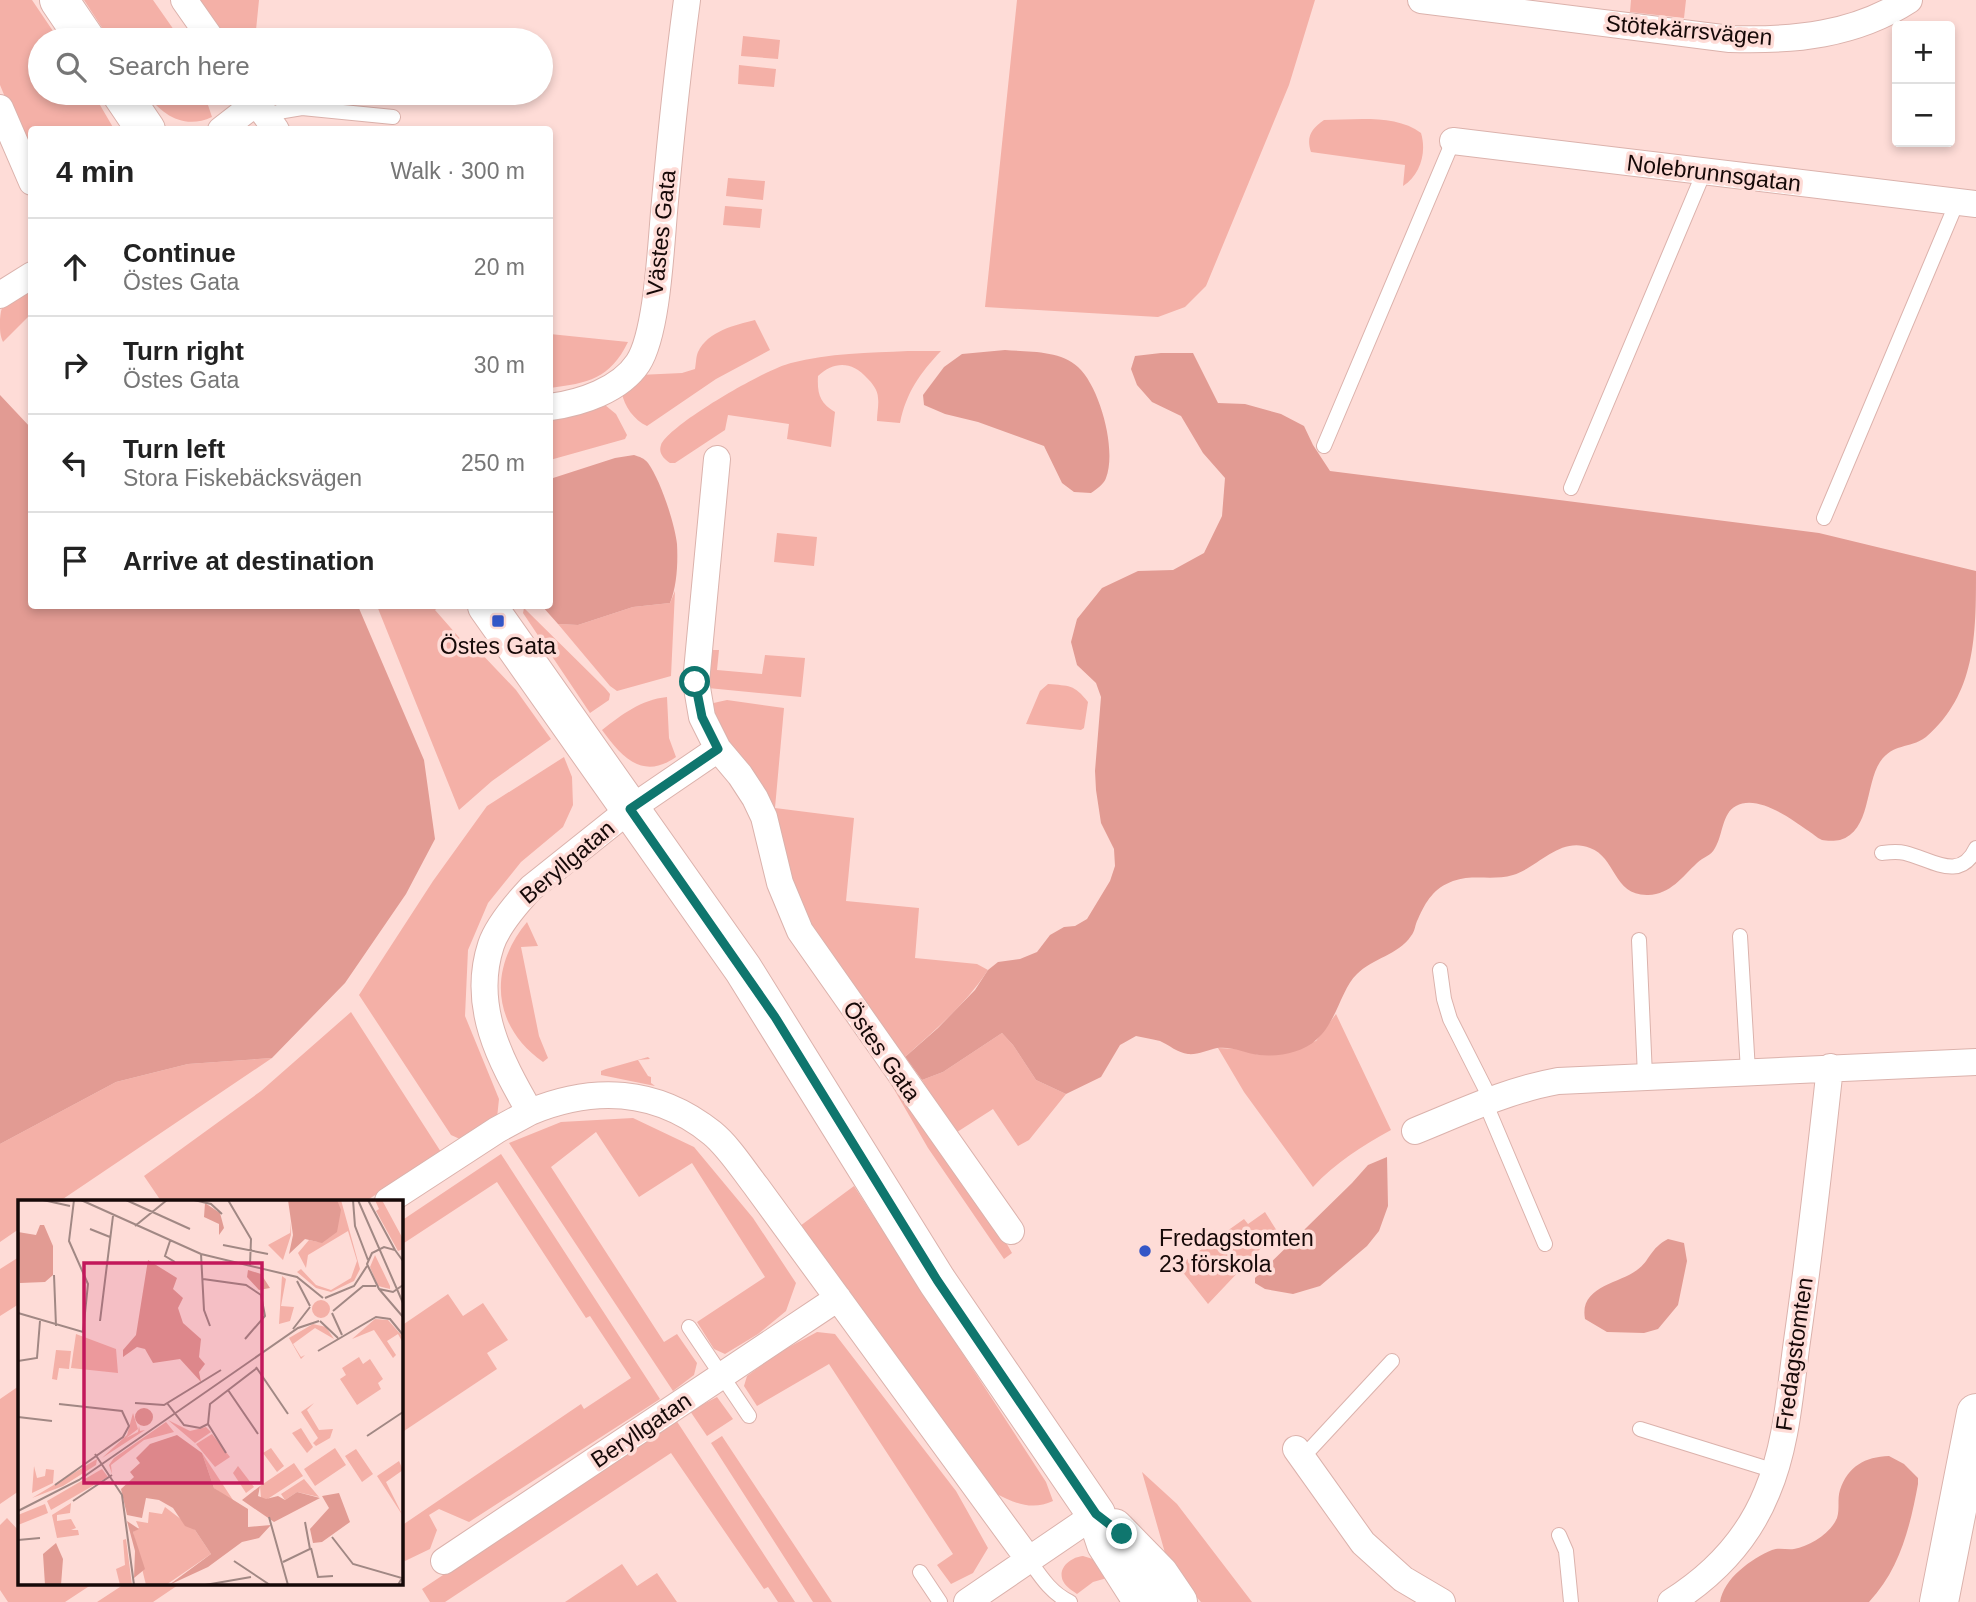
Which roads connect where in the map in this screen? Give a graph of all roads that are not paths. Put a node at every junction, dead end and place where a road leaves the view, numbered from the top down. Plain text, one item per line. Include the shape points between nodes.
1 (59, 0) edge
2 (184, 0) edge
3 (687, 0) edge
4 (1421, 0) edge
5 (1909, 0) edge
6 (78, 28) edge
7 (204, 28) edge
8 (129, 105) edge
9 (0, 108) edge
10 (264, 112) edge
11 (393, 117) dead end
12 (143, 126) edge
13 (231, 126) edge
14 (1453, 141) joint
15 (1704, 172) junction
16 (28, 173) edge
17 (1967, 203) edge
18 (28, 278) edge
19 (0, 295) edge
20 (553, 406) edge
21 (1324, 446) dead end
22 (717, 459) dead end
23 (1571, 488) dead end
24 (1824, 518) dead end
25 (489, 609) edge
26 (718, 749) junction
27 (630, 809) junction
28 (1976, 848) edge
29 (1882, 853) dead end
30 (1740, 936) dead end
31 (1639, 940) dead end
32 (1440, 970) dead end
33 (1976, 1062) edge
34 (1830, 1067) junction
35 (1748, 1071) junction
36 (1646, 1076) junction
37 (1488, 1101) junction
38 (530, 1112) junction
39 (1415, 1131) dead end
40 (390, 1200) edge
41 (1011, 1231) dead end
42 (1545, 1244) dead end
43 (838, 1298) junction
44 (689, 1327) dead end
45 (1392, 1361) dead end
46 (722, 1376) junction
47 (1976, 1413) edge
48 (749, 1416) dead end
49 (1640, 1429) dead end
50 (1299, 1454) joint
51 (1775, 1471) junction
52 (1968, 1496) edge
53 (1096, 1514) junction
54 (1559, 1535) dead end
55 (1029, 1560) junction
56 (444, 1562) dead end
57 (920, 1572) dead end
58 (1063, 1600) edge
59 (940, 1602) edge
60 (967, 1602) edge
61 (1143, 1602) edge
62 (1178, 1602) edge
63 (1442, 1602) edge
64 (1571, 1602) edge
65 (1671, 1602) edge
66 (1939, 1602) edge

1 - 6 street
2 - 7 street
3 - 20 street, Västes Gata via 647,346 629,374 609,389
4 - 5 street, Stötekärrsvägen via 1755,40 1855,27
8 - 12 street
9 - 16 street
10 - 11 lane via 302,108
10 - 13 street
14 - 15 street, Nolebrunnsgatan
14 - 21 lane
15 - 17 street, Nolebrunnsgatan
15 - 23 lane
17 - 24 lane
18 - 19 street
22 - 26 street, Östes Gata via 695,682 702,717
25 - 27 street
26 - 27 street
26 - 41 street, Östes Gata via 740,775 764,817 783,892 806,942
27 - 38 street, Beryllgatan via 531,888 491,943 483,985 486,1015 495,1047
27 - 53 street via 775,1017 937,1280
28 - 29 lane via 1968,861 1955,867 1907,853
30 - 35 lane
31 - 36 lane
32 - 37 lane via 1450,1019
33 - 34 street
34 - 35 street
34 - 51 street, Fredagstomten via 1812,1230
35 - 36 street
36 - 37 street via 1558,1081
37 - 39 street
37 - 42 lane
38 - 40 street
38 - 43 street via 565,1099 608,1094 637,1097 673,1109 712,1133 732,1154
43 - 46 street, Beryllgatan
43 - 55 street
44 - 46 lane
45 - 50 lane
46 - 48 lane
46 - 56 street, Beryllgatan
47 - 52 street
49 - 51 lane
50 - 63 street via 1363,1543 1403,1579
51 - 65 street, Fredagstomten via 1736,1547 1693,1589
52 - 66 street
53 - 55 street
53 - 61 street via 1105,1544
53 - 62 street via 1122,1534
54 - 64 lane via 1566,1551
55 - 58 lane
55 - 60 street
57 - 59 lane

